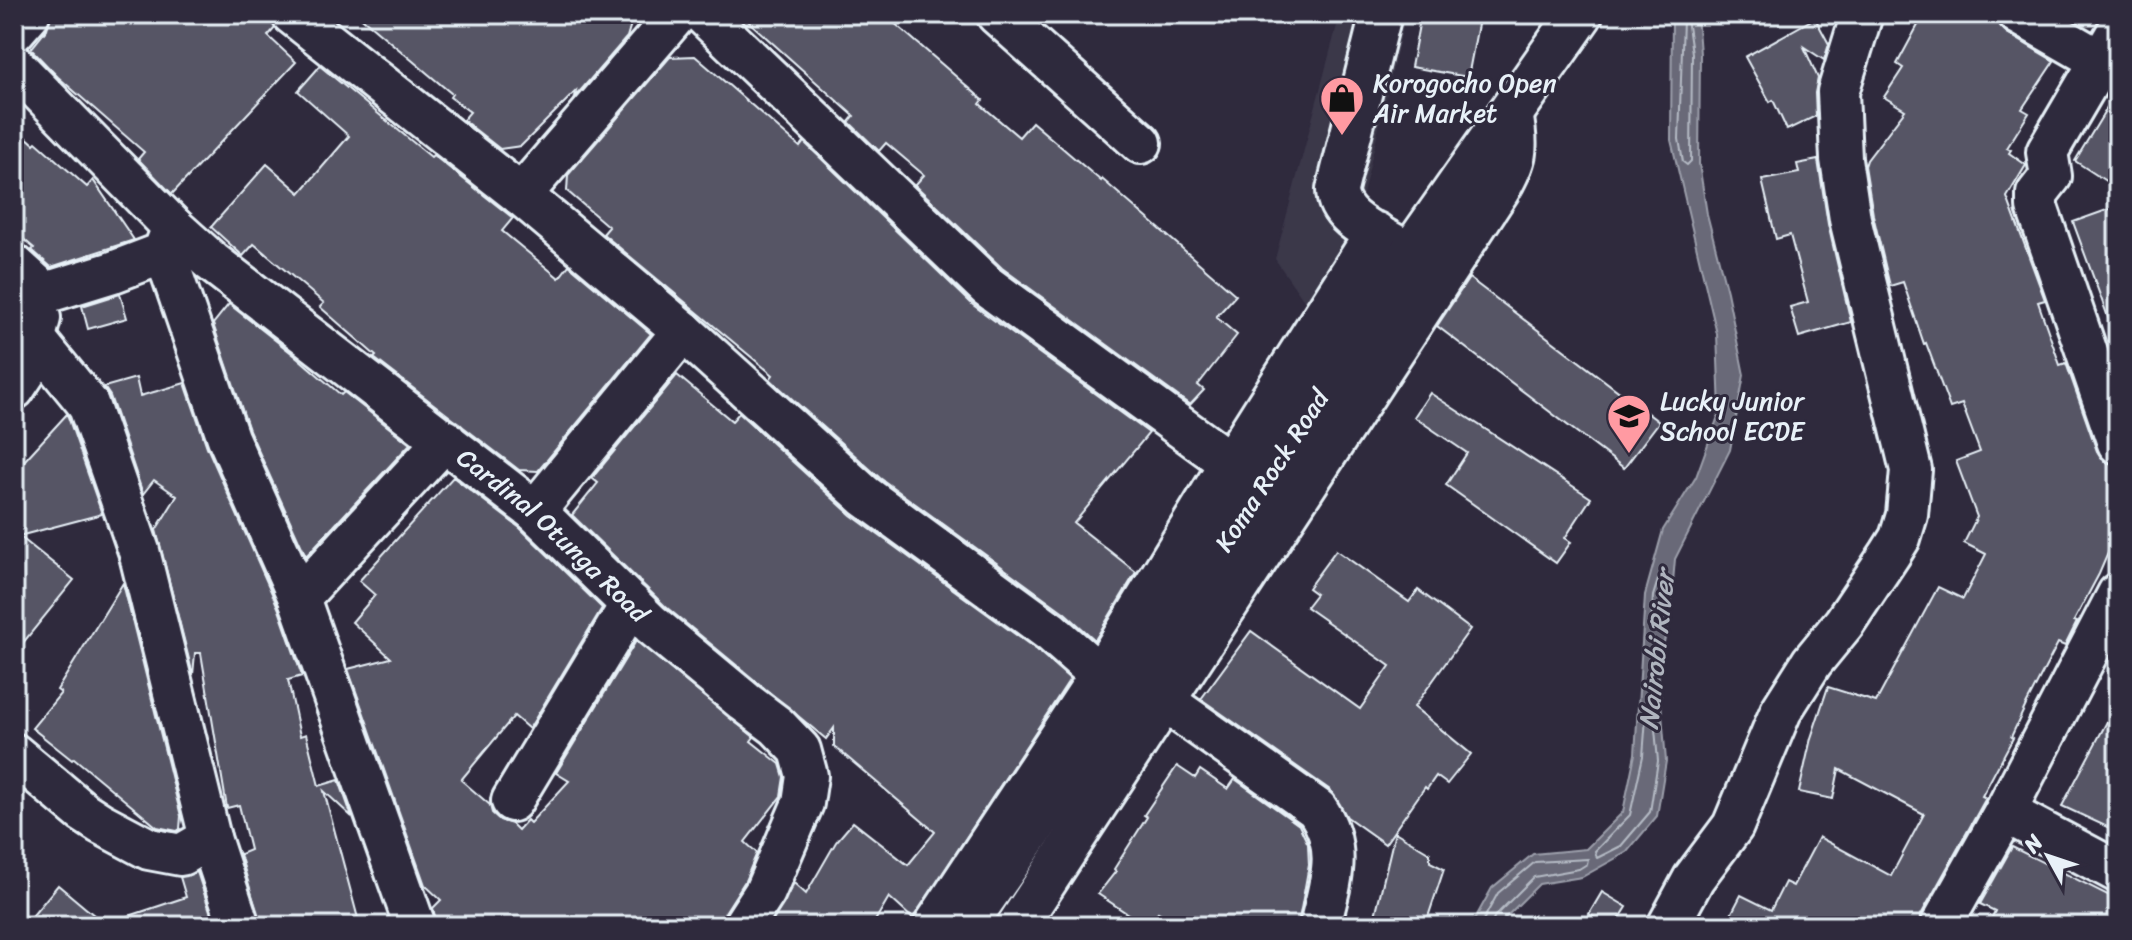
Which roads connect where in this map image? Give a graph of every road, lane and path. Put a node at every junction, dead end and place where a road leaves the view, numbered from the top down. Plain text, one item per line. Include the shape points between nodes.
1 (29, 14) edge
2 (292, 14) edge
3 (677, 14) edge
4 (703, 14) edge
5 (997, 14) edge
6 (1381, 14) edge
7 (1580, 14) edge
8 (1862, 14) edge
9 (2019, 14) edge
10 (14, 31) edge
11 (2110, 46) edge
12 (14, 65) edge
13 (1512, 114) junction
14 (1141, 143) dead end
15 (521, 195) junction
16 (168, 240) junction
17 (1394, 244) junction
18 (14, 265) edge
19 (45, 293) junction
20 (683, 331) junction
21 (35, 339) junction
22 (14, 389) edge
23 (445, 440) junction
24 (2118, 443) edge
25 (1230, 463) junction
26 (535, 511) junction
27 (2118, 594) edge
28 (299, 598) junction
29 (631, 604) junction
30 (1100, 675) junction
31 (1163, 700) junction
32 (14, 754) edge
33 (512, 801) dead end
34 (2005, 812) junction
35 (210, 838) junction
36 (2118, 872) edge
37 (239, 926) edge
38 (415, 926) edge
39 (743, 926) edge
40 (934, 926) edge
41 (963, 926) edge
42 (1017, 926) edge
43 (1320, 926) edge
44 (1668, 926) edge
45 (1941, 926) edge

1 - 10 street
2 - 15 street
3 - 15 street
4 - 25 street via 987,286
5 - 14 street
6 - 17 street via 1337,201
7 - 13 main road, Koma Rock Road
8 - 44 street via 1838,92 1841,159 1850,219 1911,470 1907,515 1890,554 1781,711 1745,804
9 - 11 street
11 - 24 street via 2047,152 2051,176 2037,194 2037,207
12 - 16 street, Cardinal Otunga Road
13 - 17 main road, Koma Rock Road
13 - 31 street via 1518,143 1504,181
15 - 20 street
16 - 19 street via 113,272
16 - 23 street, Cardinal Otunga Road via 212,262
16 - 28 street via 172,274 228,438
17 - 25 street
17 - 41 main road, Koma Rock Road via 1150,658
18 - 19 street
19 - 21 street
20 - 26 street
20 - 30 street via 865,496 1051,632
21 - 22 street via 26,371
21 - 35 street via 88,404 139,551
23 - 26 street, Cardinal Otunga Road
23 - 28 street
25 - 30 street
26 - 29 street, Cardinal Otunga Road
27 - 34 street
28 - 38 street
29 - 33 street
29 - 39 street, Cardinal Otunga Road via 800,750 807,776 803,803 765,892
30 - 40 street
31 - 42 street
31 - 43 street via 1317,809 1328,825 1333,869
32 - 35 street via 83,812 149,849 181,855
34 - 36 street
34 - 45 street
35 - 37 street

